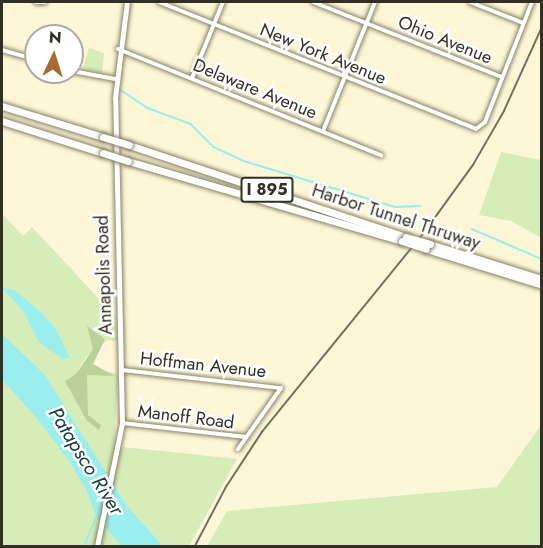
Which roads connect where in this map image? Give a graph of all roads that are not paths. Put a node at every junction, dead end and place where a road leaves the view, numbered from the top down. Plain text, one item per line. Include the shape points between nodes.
1 (36, 2) edge
2 (45, 2) edge
3 (127, 2) edge
4 (159, 2) edge
5 (223, 2) edge
6 (313, 2) edge
7 (375, 2) edge
8 (470, 2) edge
9 (532, 2) edge
10 (367, 23) junction
11 (523, 23) junction
12 (214, 24) junction
13 (118, 49) junction
14 (2, 50) edge
15 (24, 56) edge
16 (84, 73) edge
17 (501, 77) junction
18 (192, 78) junction
19 (344, 78) junction
20 (115, 79) junction
21 (2, 106) edge
22 (2, 121) edge
23 (322, 131) junction
24 (381, 155) dead end
25 (404, 239) junction
26 (530, 278) junction
27 (542, 279) edge
28 (542, 285) edge
29 (122, 370) junction
30 (122, 423) junction
31 (246, 437) junction
32 (238, 449) dead end
33 (97, 546) edge

1 - 2 street
3 - 13 main road, Annapolis Road
4 - 12 street, New York Avenue
5 - 12 street
6 - 10 street, Ohio Avenue
7 - 10 street
8 - 11 street
9 - 11 street
10 - 17 street, Ohio Avenue
10 - 19 street
11 - 17 street
12 - 18 street
12 - 19 street, New York Avenue
13 - 18 street, Delaware Avenue
13 - 20 main road, Annapolis Road
14 - 15 street
16 - 20 street
17 - 19 street, New York Avenue via 485,122 478,129
18 - 23 street, Delaware Avenue
19 - 23 street
20 - 29 main road, Annapolis Road
21 - 25 highway, Harbor Tunnel Thruway / I 895, bridge
22 - 25 highway, Harbor Tunnel Thruway / I 895, bridge
23 - 24 street, Delaware Avenue
25 - 26 highway, Harbor Tunnel Thruway / I 895, bridge
26 - 27 highway, Harbor Tunnel Thruway / I 895
26 - 28 highway, Harbor Tunnel Thruway / I 895
29 - 30 main road, Annapolis Road
29 - 31 street, Hoffman Avenue via 281,388
30 - 31 street, Manoff Road
30 - 33 main road, Annapolis Road
31 - 32 street

